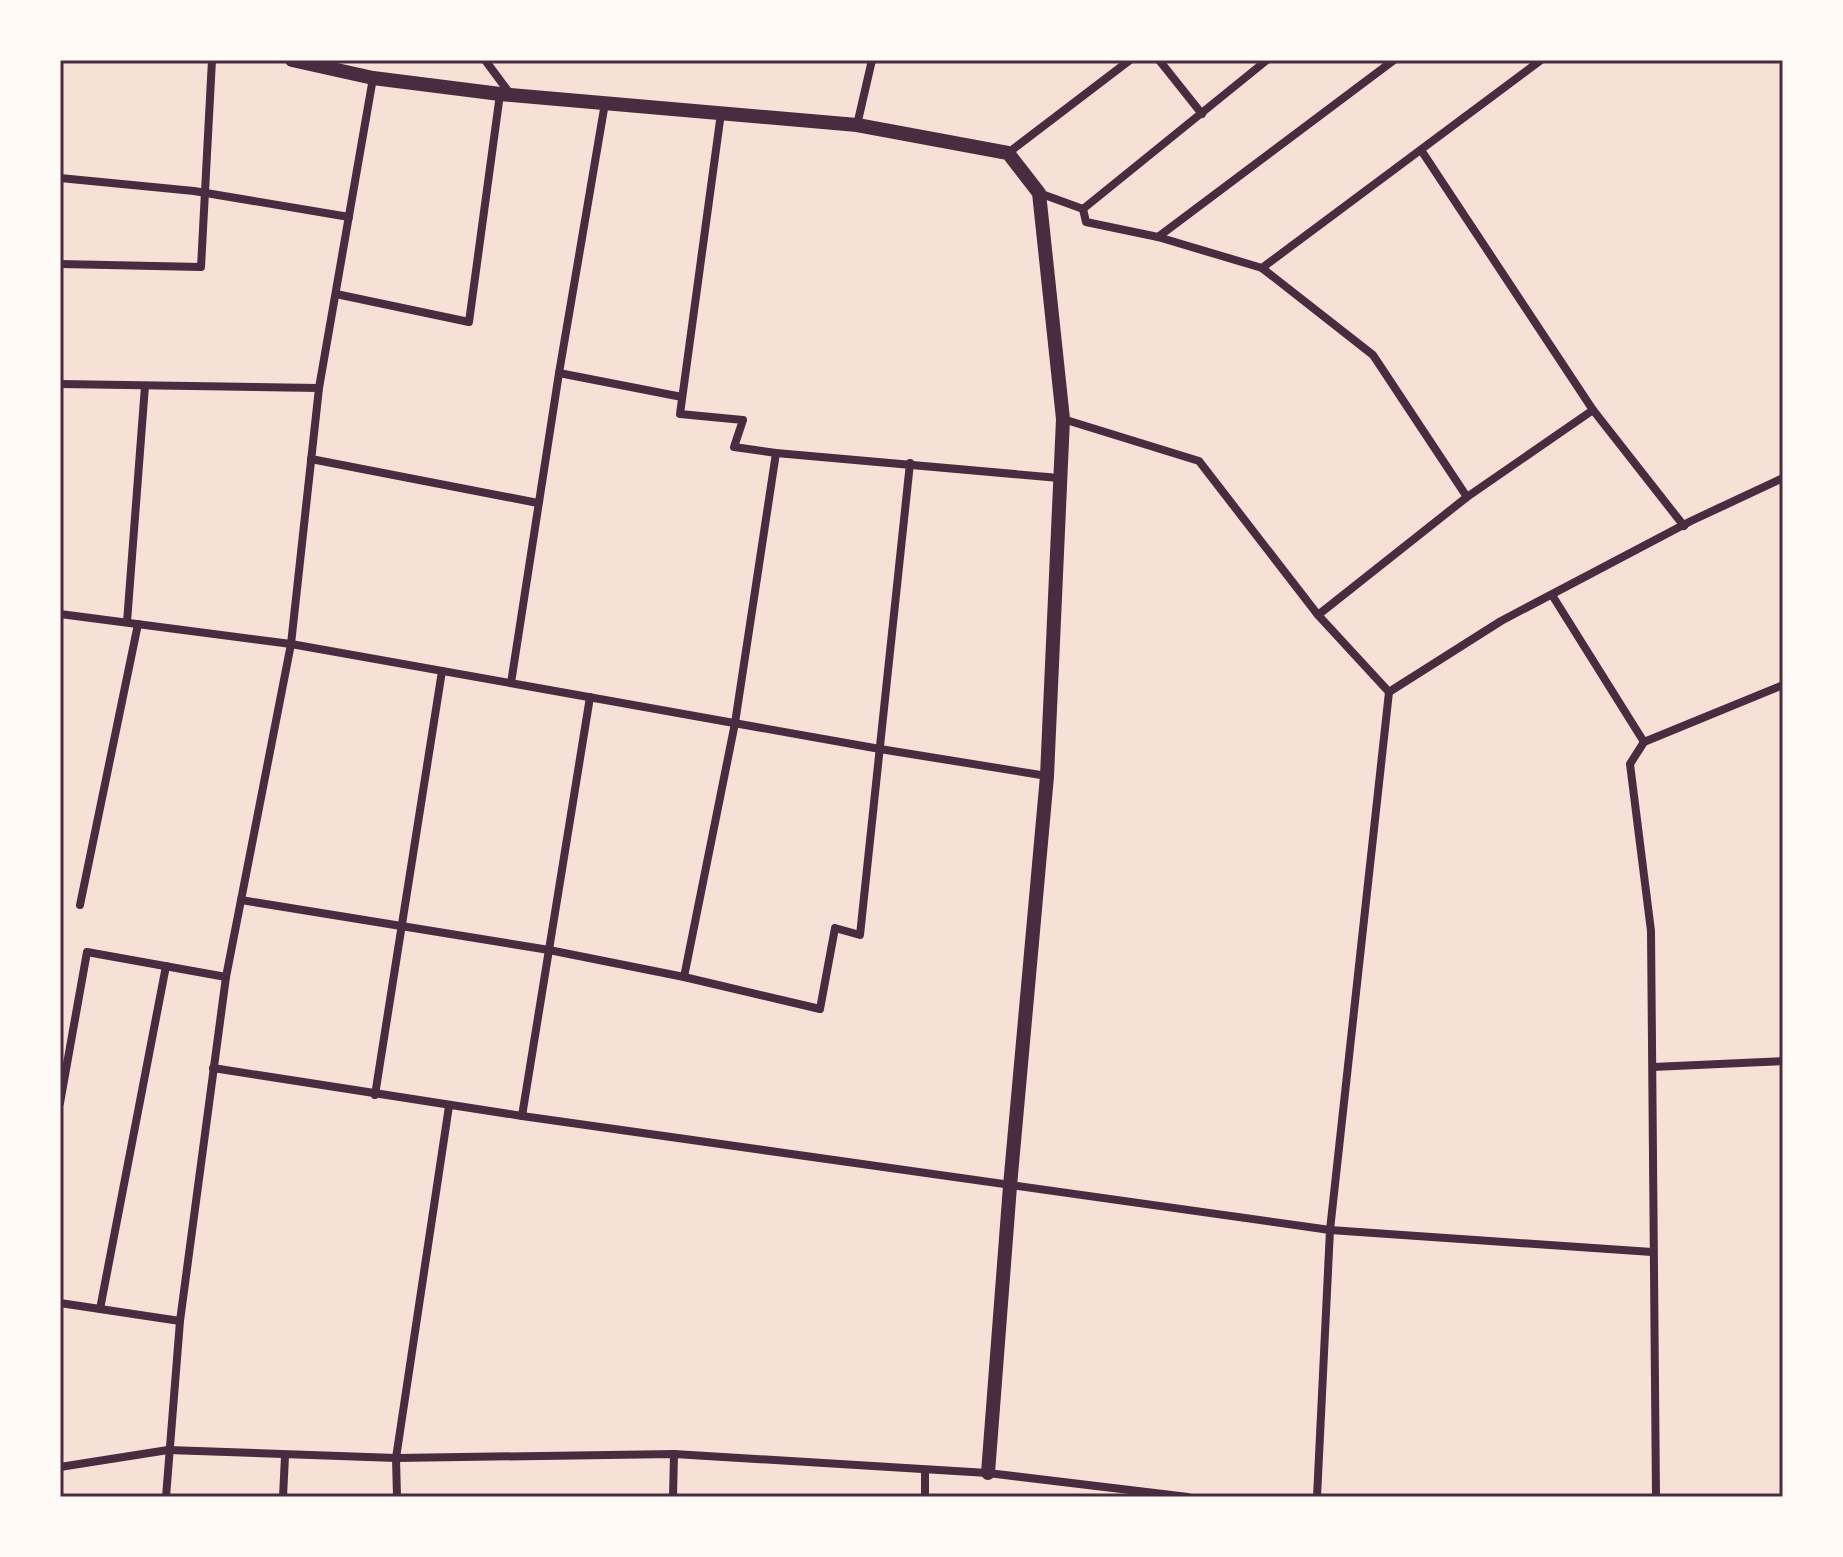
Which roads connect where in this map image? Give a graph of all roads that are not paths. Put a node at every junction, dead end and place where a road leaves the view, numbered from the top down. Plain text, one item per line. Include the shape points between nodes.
1 (212, 60) edge
2 (292, 60) edge
3 (485, 60) edge
4 (872, 60) edge
5 (1130, 60) edge
6 (1159, 60) edge
7 (1267, 60) edge
8 (1394, 60) edge
9 (1541, 60) edge
10 (373, 78) junction
11 (506, 95) junction
12 (605, 103) junction
13 (721, 113) junction
14 (1202, 114) junction
15 (857, 125) junction
16 (1421, 150) junction
17 (1008, 153) junction
18 (60, 178) edge
19 (1039, 193) junction
20 (205, 194) junction
21 (1083, 209) junction
22 (349, 217) junction
23 (1158, 237) junction
24 (60, 264) edge
25 (1262, 268) junction
26 (336, 294) junction
27 (559, 373) junction
28 (60, 384) edge
29 (145, 386) junction
30 (319, 388) junction
31 (682, 397) junction
32 (1593, 410) junction
33 (1063, 419) junction
34 (776, 453) junction
35 (311, 459) junction
36 (910, 463) junction
37 (1059, 478) junction
38 (1783, 478) edge
39 (1467, 497) junction
40 (538, 503) junction
41 (1684, 526) junction
42 (1552, 595) junction
43 (60, 614) edge
44 (1318, 615) junction
45 (127, 622) junction
46 (138, 624) junction
47 (291, 644) junction
48 (442, 671) junction
49 (511, 683) junction
50 (1783, 685) edge
51 (1389, 692) junction
52 (590, 697) junction
53 (735, 723) junction
54 (1644, 742) junction
55 (880, 749) junction
56 (1047, 776) junction
57 (241, 900) junction
58 (80, 905) dead end
59 (402, 925) junction
60 (549, 950) junction
61 (166, 966) junction
62 (226, 977) junction
63 (684, 977) junction
64 (1783, 1061) edge
65 (1653, 1067) junction
66 (213, 1068) junction
67 (375, 1095) junction
68 (60, 1103) edge
69 (449, 1106) junction
70 (522, 1116) junction
71 (1010, 1186) junction
72 (1330, 1230) junction
73 (1652, 1252) junction
74 (60, 1303) edge
75 (100, 1309) junction
76 (180, 1321) junction
77 (168, 1450) junction
78 (674, 1454) junction
79 (285, 1456) junction
80 (396, 1458) junction
81 (60, 1467) edge
82 (925, 1470) junction
83 (988, 1473) junction
84 (166, 1497) edge
85 (283, 1497) edge
86 (397, 1497) edge
87 (673, 1497) edge
88 (925, 1497) edge
89 (1188, 1497) edge
90 (1317, 1497) edge
91 (1656, 1497) edge

1 - 20 street
2 - 10 street
3 - 11 street
4 - 15 street
5 - 17 street
6 - 14 street
7 - 14 street
8 - 23 street
9 - 16 street
10 - 11 street
10 - 22 street
11 - 12 street
11 - 26 street via 469,322
12 - 13 street
12 - 27 street
13 - 15 street
13 - 31 street
14 - 21 street
15 - 17 street
16 - 25 street
16 - 32 street
17 - 19 street
18 - 20 street
19 - 21 street
19 - 33 street
20 - 22 street
20 - 24 street via 201,267
21 - 23 street via 1086,222
22 - 26 street
23 - 25 street
25 - 39 street via 1373,355
26 - 30 street
27 - 31 street
27 - 40 street
28 - 29 street
29 - 30 street
29 - 45 street
30 - 35 street
31 - 34 street via 680,414 743,420 734,447
32 - 39 street
32 - 41 street
33 - 37 street
33 - 44 street via 1199,461
34 - 36 street
34 - 53 street
35 - 40 street
35 - 47 street
36 - 37 street
36 - 55 street
37 - 56 street
38 - 41 street
39 - 44 street
40 - 49 street
41 - 42 street
42 - 51 street
42 - 54 street
43 - 45 street
44 - 51 street
45 - 46 street
46 - 47 street
46 - 58 street
47 - 48 street
47 - 57 street
48 - 49 street
48 - 59 street
49 - 52 street
50 - 54 street
51 - 72 street
52 - 53 street
52 - 60 street
53 - 55 street
53 - 63 street
54 - 65 street via 1630,764 1651,931
55 - 56 street
55 - 63 street via 860,935 835,928 820,1009
56 - 71 street
57 - 59 street
57 - 62 street
59 - 60 street
59 - 67 street
60 - 63 street
60 - 70 street
61 - 62 street
61 - 68 street via 87,952
61 - 75 street
62 - 66 street
64 - 65 street
65 - 73 street
66 - 67 street
66 - 76 street
67 - 69 street
69 - 70 street
69 - 80 street
70 - 71 street
71 - 72 street
71 - 83 street
72 - 73 street
72 - 90 street
73 - 91 street
74 - 75 street
75 - 76 street
76 - 77 street
77 - 79 street
77 - 81 street
77 - 84 street
78 - 80 street
78 - 82 street
78 - 87 street
79 - 80 street
79 - 85 street
80 - 86 street
82 - 83 street
82 - 88 street
83 - 89 street

